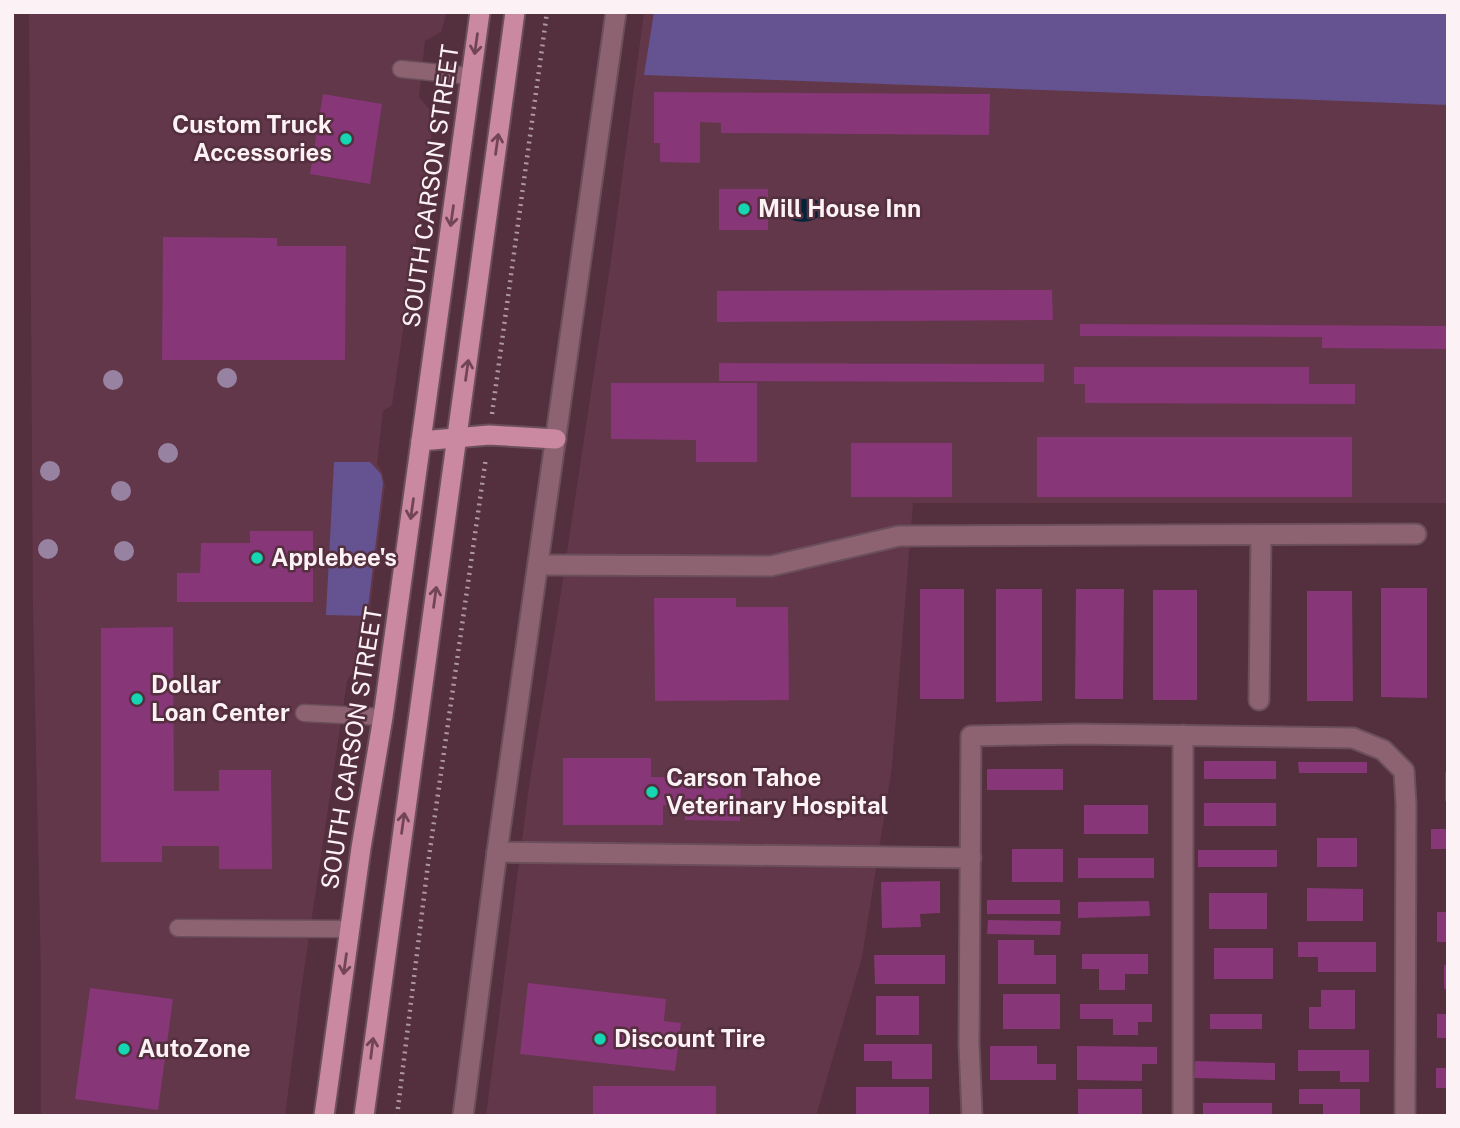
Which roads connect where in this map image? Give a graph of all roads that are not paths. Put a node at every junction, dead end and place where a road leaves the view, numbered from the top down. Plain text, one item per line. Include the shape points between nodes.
1 (480, 12) edge
2 (515, 12) edge
3 (616, 12) edge
4 (401, 69) dead end
5 (471, 76) junction
6 (458, 438) junction
7 (556, 439) junction
8 (421, 441) junction
9 (1416, 534) dead end
10 (1261, 535) junction
11 (538, 565) junction
12 (1259, 700) dead end
13 (304, 713) dead end
14 (383, 716) junction
15 (1183, 735) junction
16 (497, 852) junction
17 (971, 858) junction
18 (178, 928) dead end
19 (350, 929) junction
20 (324, 1116) edge
21 (363, 1116) edge
22 (463, 1116) edge
23 (972, 1116) edge
24 (1183, 1116) edge
25 (1405, 1116) edge

1 -> 5 main road, SOUTH CARSON STREET
6 -> 2 main road
3 - 7 street
4 - 5 lane
5 -> 8 main road, SOUTH CARSON STREET
6 - 7 main road
6 - 8 main road
21 -> 6 main road
7 - 11 street
8 -> 14 main road, SOUTH CARSON STREET
9 - 10 street
10 - 11 street via 899,536 771,566
10 - 12 street
11 - 16 street
13 - 14 lane
14 - 19 main road, SOUTH CARSON STREET
15 - 17 street via 971,736
15 - 24 street
15 - 25 street via 1353,737 1383,750 1404,771
16 - 17 street
16 - 22 street
17 - 23 street
18 - 19 lane
19 -> 20 main road, SOUTH CARSON STREET

